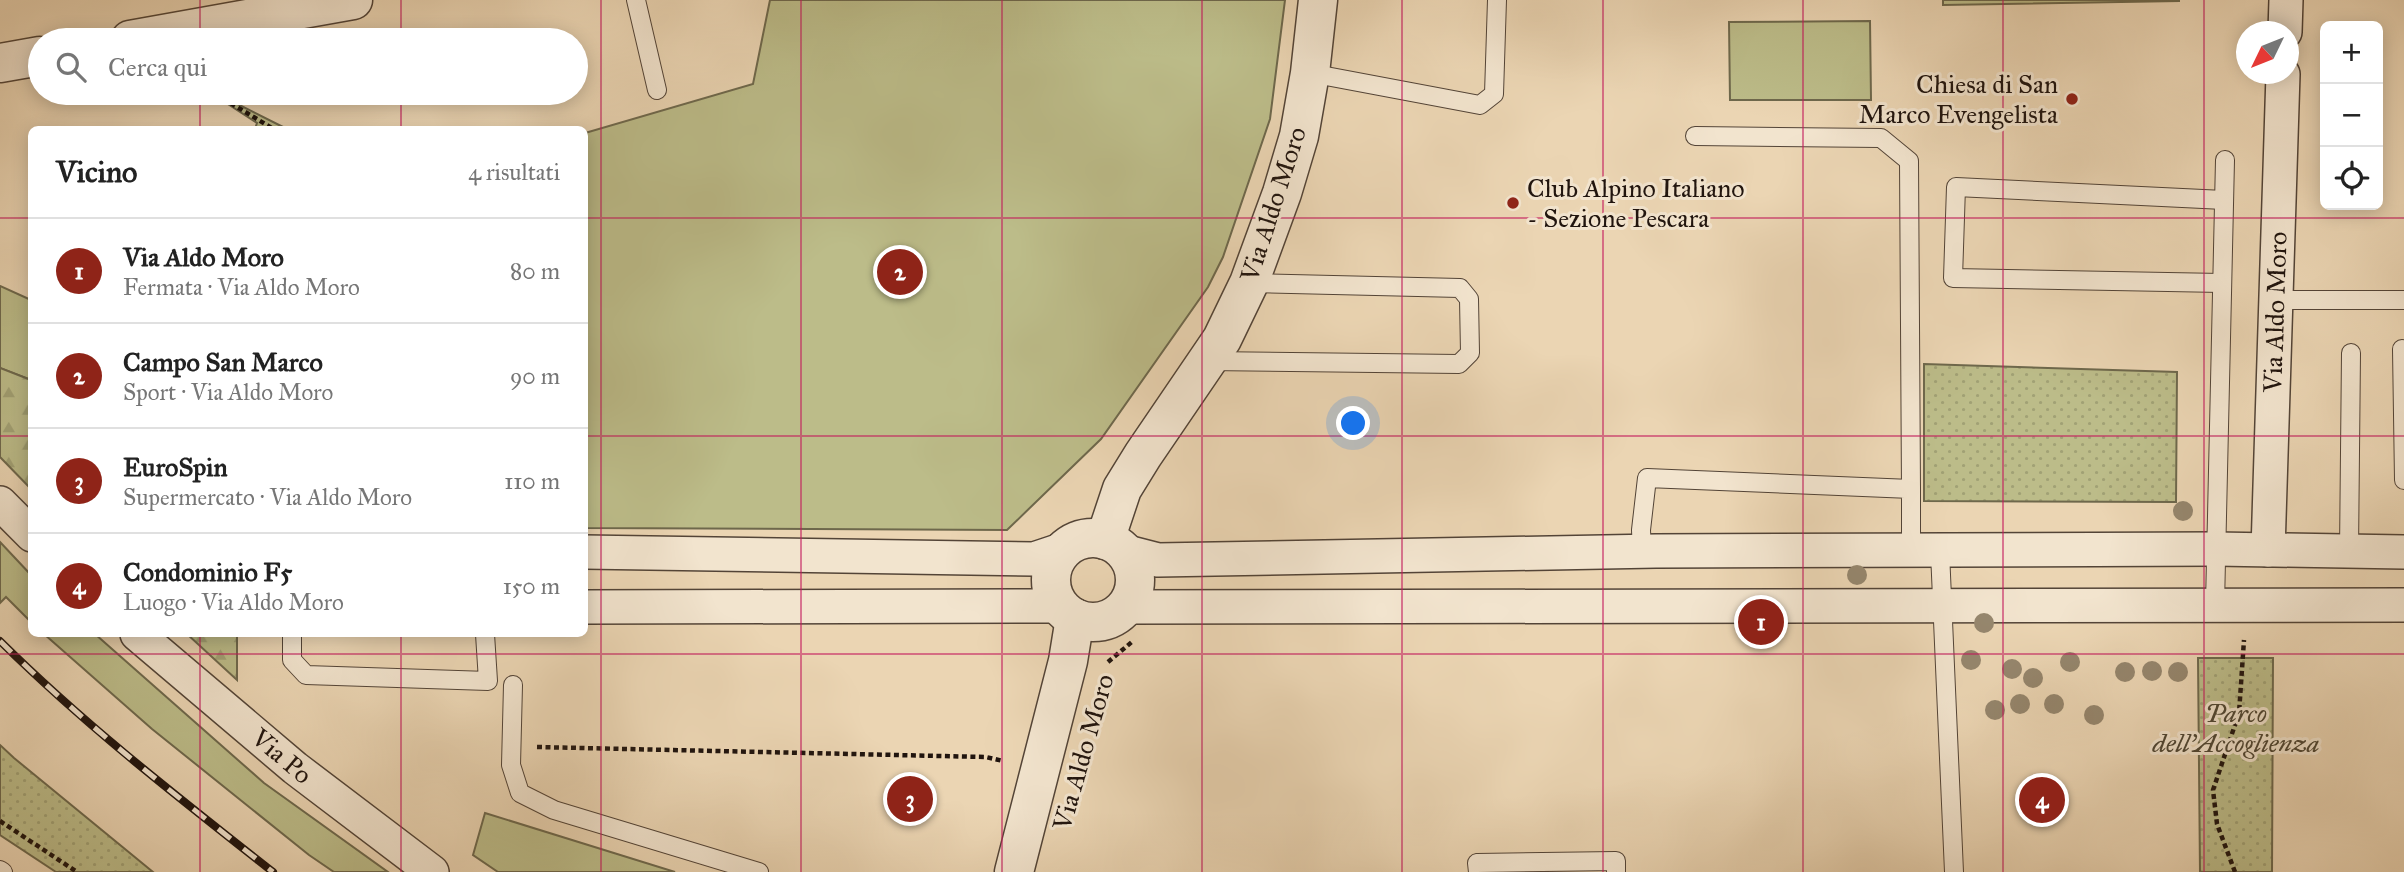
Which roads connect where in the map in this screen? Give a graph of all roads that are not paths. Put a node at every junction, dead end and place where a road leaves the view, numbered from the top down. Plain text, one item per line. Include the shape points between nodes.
1 (354, 0) edge
2 (636, 0) edge
3 (1318, 0) edge
4 (1497, 0) edge
5 (2286, 0) edge
6 (2285, 21) edge
7 (197, 28) edge
8 (28, 58) edge
9 (0, 63) edge
10 (1310, 73) junction
11 (2283, 84) edge
12 (657, 90) dead end
13 (1695, 136) dead end
14 (2225, 160) dead end
15 (2224, 200) junction
16 (1249, 283) junction
17 (2222, 283) junction
18 (2276, 300) junction
19 (2404, 300) edge
20 (2402, 349) dead end
21 (2351, 353) dead end
22 (1207, 361) junction
23 (2404, 480) edge
24 (1911, 489) junction
25 (0, 503) edge
26 (28, 531) edge
27 (1114, 545) junction
28 (1064, 549) junction
29 (2216, 549) junction
30 (2267, 550) junction
31 (2348, 551) junction
32 (588, 552) edge
33 (1642, 552) junction
34 (1925, 552) junction
35 (2404, 552) edge
36 (2215, 605) junction
37 (2404, 605) edge
38 (1942, 606) junction
39 (588, 607) edge
40 (1068, 612) junction
41 (1130, 622) junction
42 (141, 637) edge
43 (292, 637) edge
44 (485, 637) edge
45 (513, 685) dead end
46 (432, 872) edge
47 (759, 872) edge
48 (1014, 872) edge
49 (1478, 872) edge
50 (1616, 872) edge
51 (1954, 872) edge

1 - 7 street
2 - 12 lane
3 - 10 street, Via Aldo Moro
4 - 10 lane via 1494,94 1480,105
5 - 6 street
8 - 9 street
10 - 16 street, Via Aldo Moro via 1299,136
11 - 18 street, Via Aldo Moro
13 - 24 lane via 1881,138 1909,161
14 - 15 lane
15 - 17 lane
15 - 17 lane via 1956,187 1953,278
16 - 22 street, Via Aldo Moro
16 - 22 lane via 1460,288 1469,299 1470,353 1459,365
17 - 29 lane
18 - 19 lane
18 - 30 street, Via Aldo Moro
20 - 23 lane
21 - 31 lane
22 - 27 street, Via Aldo Moro via 1122,489
24 - 33 lane via 1647,478
24 - 34 lane
25 - 26 street
27 - 28 street via 1083,539
27 - 33 street via 1152,560
27 - 41 street via 1130,561 1135,585
28 - 32 street via 1034,559
28 - 40 street via 1056,559 1051,583
29 - 30 street
29 - 34 street
29 - 36 lane
30 - 31 street
31 - 35 street
33 - 34 street
34 - 38 lane
36 - 37 street
36 - 38 street
38 - 41 street
38 - 51 lane
39 - 40 street
40 - 41 street via 1088,622 1114,616
40 - 48 street, Via Aldo Moro via 1068,661
42 - 46 street, Via Po via 295,768
43 - 44 lane via 292,660 306,675 488,681
45 - 47 lane via 511,765 520,793 554,810
49 - 50 lane via 1477,863 1616,861

